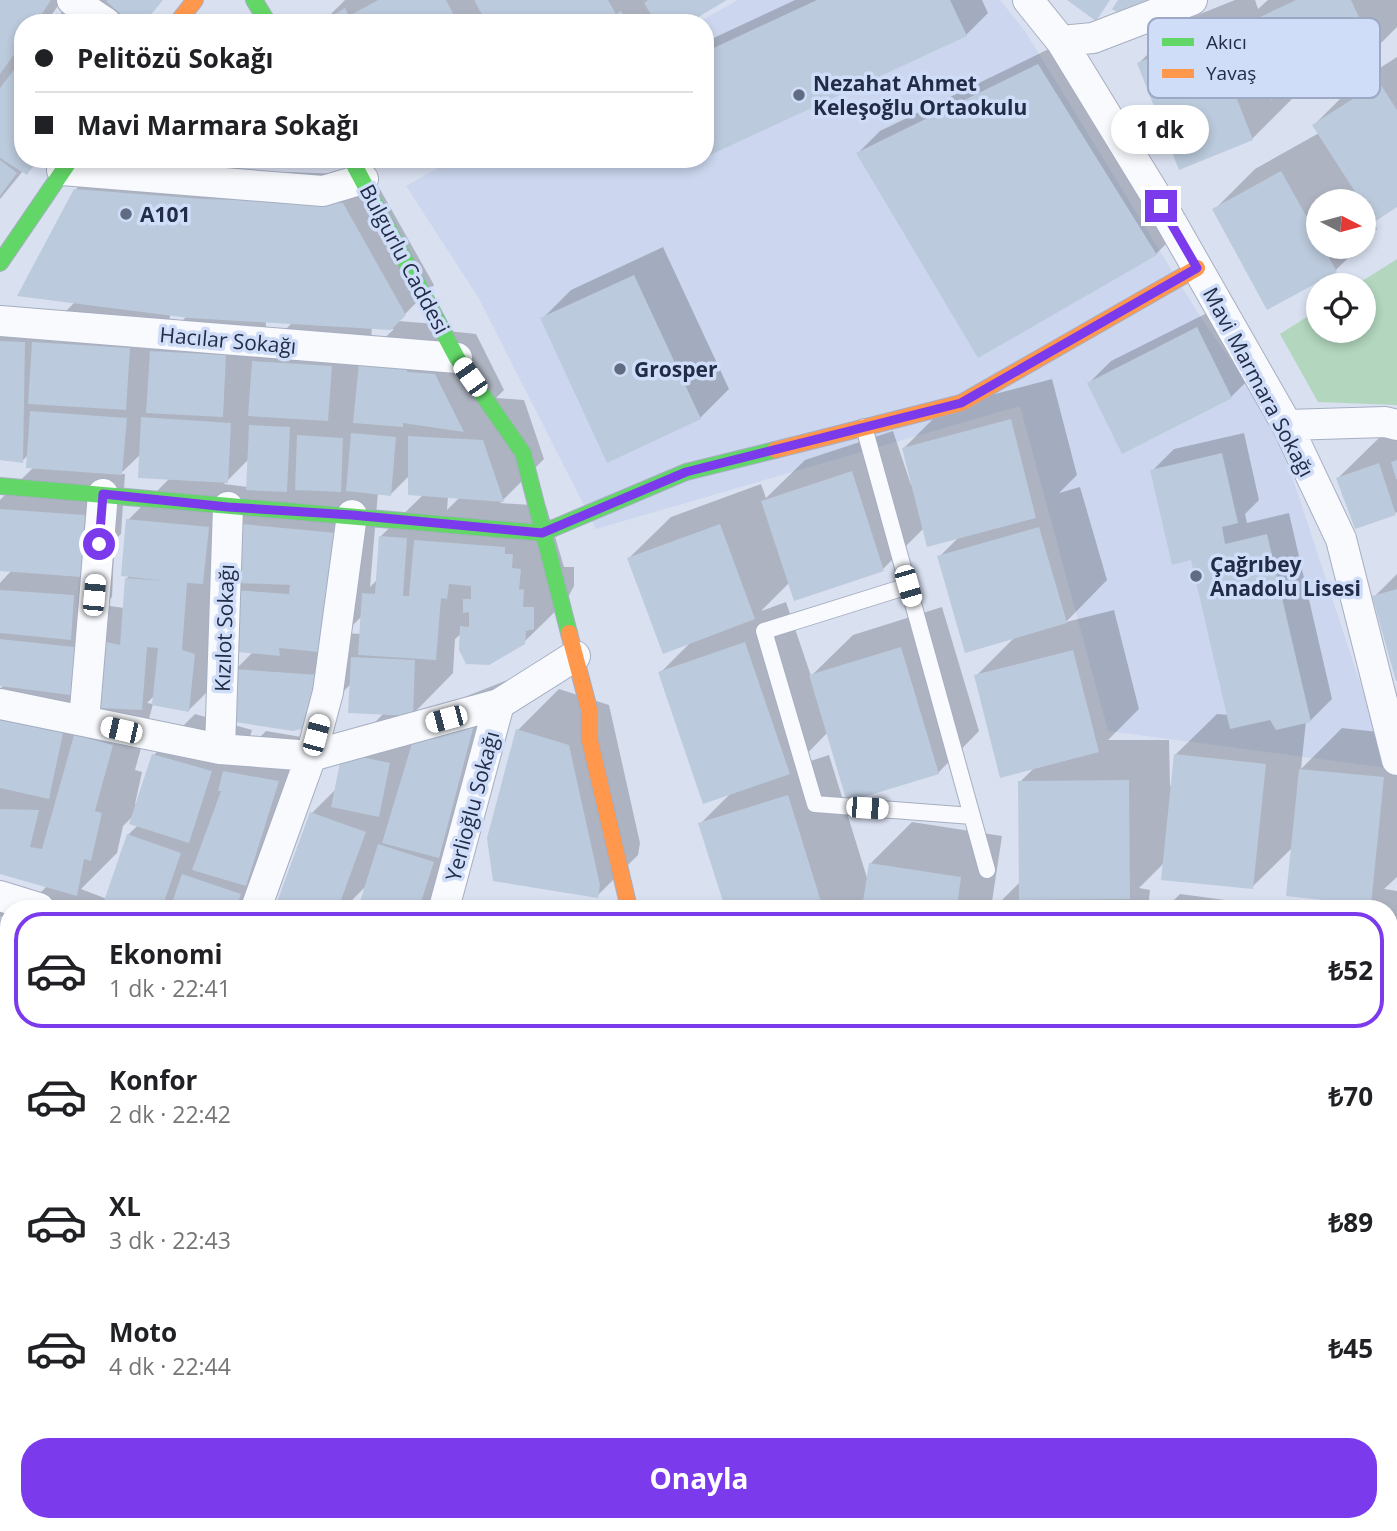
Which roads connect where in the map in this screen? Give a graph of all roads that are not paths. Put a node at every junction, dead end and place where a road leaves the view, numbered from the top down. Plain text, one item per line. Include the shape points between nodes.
1 (72, 0) edge
2 (195, 0) edge
3 (1028, 0) edge
4 (1187, 1) edge
5 (93, 14) edge
6 (184, 14) edge
7 (1061, 41) junction
8 (64, 168) edge
9 (96, 168) edge
10 (357, 169) edge
11 (0, 263) edge
12 (1197, 268) junction
13 (0, 321) edge
14 (457, 358) junction
15 (1287, 425) junction
16 (1397, 425) edge
17 (864, 426) junction
18 (0, 486) edge
19 (103, 494) junction
20 (228, 507) junction
21 (352, 515) junction
22 (542, 533) junction
23 (908, 586) junction
24 (575, 656) junction
25 (499, 704) junction
26 (0, 705) edge
27 (589, 709) junction
28 (84, 721) junction
29 (603, 723) dead end
30 (220, 749) junction
31 (311, 756) junction
32 (1397, 760) edge
33 (972, 816) junction
34 (987, 870) dead end
35 (259, 900) edge
36 (446, 900) edge
37 (627, 900) edge

1 - 5 street
2 - 6 street
3 - 7 street, Mavi Marmara Sokağı
4 - 7 street via 1093,38
7 - 12 street, Mavi Marmara Sokağı
8 - 11 street
9 - 10 street via 323,191
10 - 14 street, Bulgurlu Caddesi
12 - 15 street, Mavi Marmara Sokağı
12 - 17 street via 961,403
13 - 14 street, Hacılar Sokağı
14 - 22 street, Bulgurlu Caddesi via 523,453
15 - 16 street
15 - 32 street, Mavi Marmara Sokağı via 1341,539
17 - 22 street via 686,472
17 - 23 lane
18 - 19 street
19 - 20 street
19 - 28 street
20 - 21 street
20 - 30 street, Kızılot Sokağı
21 - 22 street
21 - 31 street via 328,692
22 - 24 street, Bulgurlu Caddesi
23 - 33 lane
23 - 33 lane via 764,631 815,804
24 - 25 street
24 - 27 street, Bulgurlu Caddesi
25 - 31 street
25 - 36 street, Yerlioğlu Sokağı
26 - 28 street
27 - 29 street
27 - 37 street, Bulgurlu Caddesi via 589,737
28 - 30 street
30 - 31 street
31 - 35 street
33 - 34 lane

